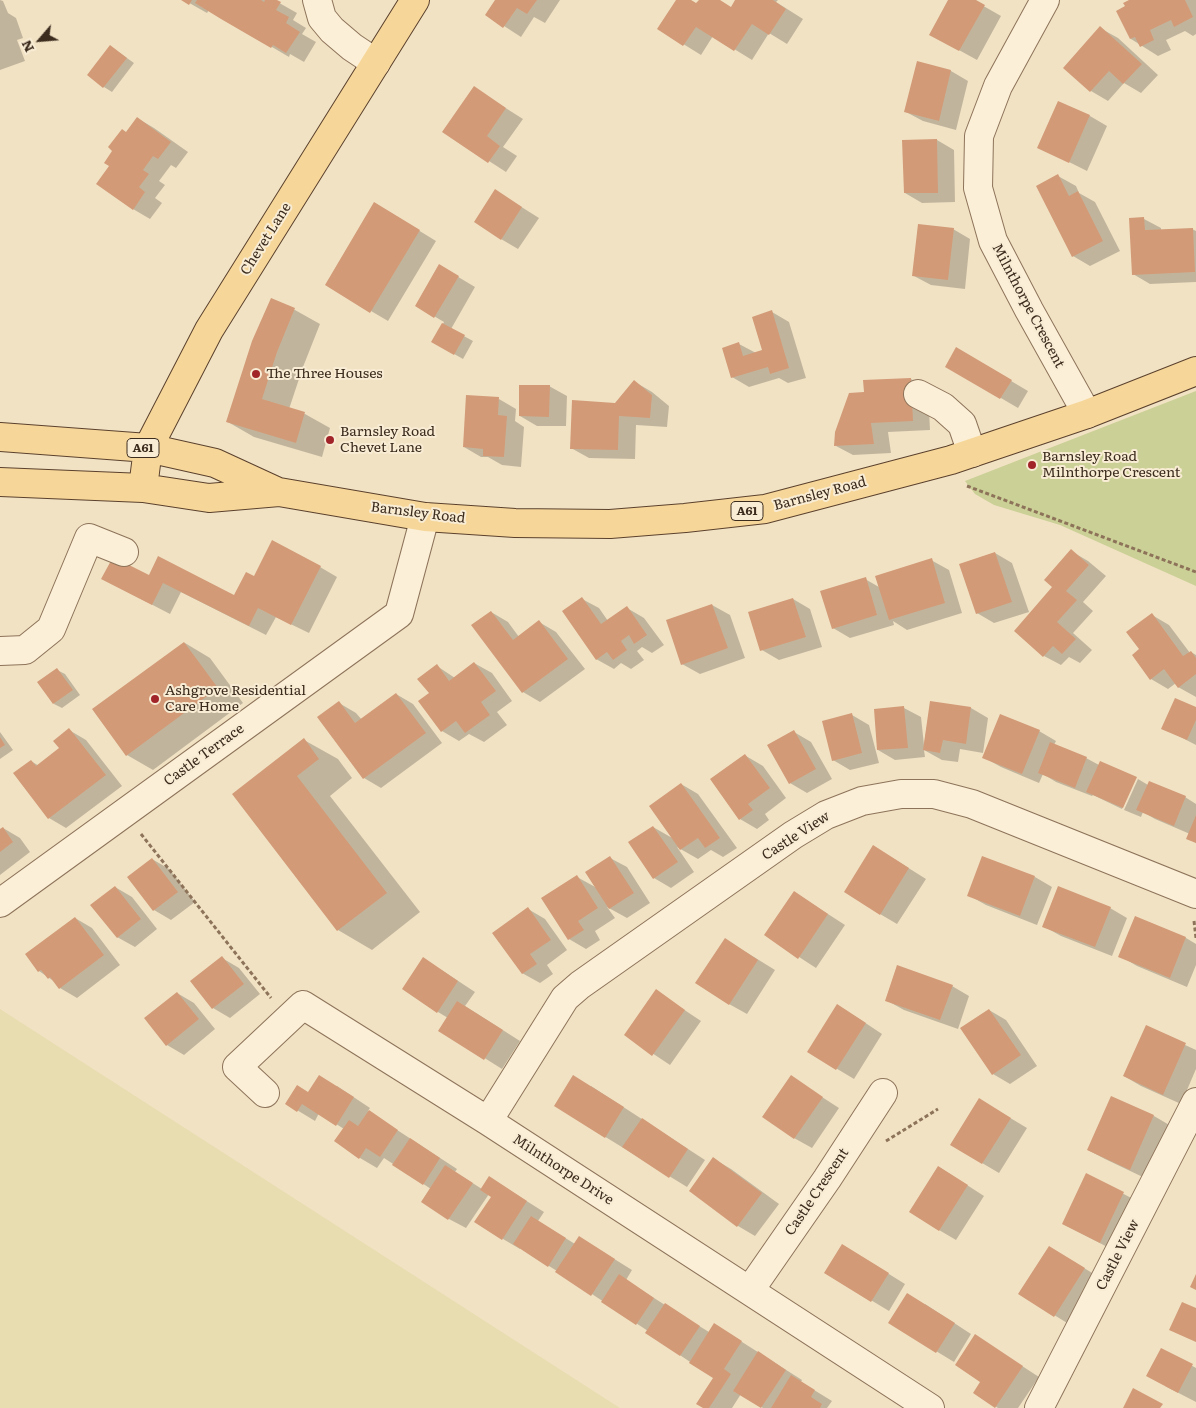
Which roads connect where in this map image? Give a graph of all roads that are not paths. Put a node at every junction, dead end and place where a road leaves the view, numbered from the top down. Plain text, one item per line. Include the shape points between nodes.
1 (317, 0) edge
2 (415, 0) edge
3 (1045, 0) edge
4 (376, 63) junction
5 (1196, 371) edge
6 (918, 394) dead end
7 (1087, 414) junction
8 (0, 437) edge
9 (148, 448) junction
10 (962, 456) junction
11 (0, 482) edge
12 (143, 488) junction
13 (279, 492) junction
14 (425, 516) junction
15 (124, 552) dead end
16 (0, 651) edge
17 (1196, 894) edge
18 (0, 903) edge
19 (265, 1093) dead end
20 (883, 1093) dead end
21 (1196, 1102) edge
22 (488, 1121) junction
23 (750, 1290) junction
24 (930, 1408) edge
25 (1039, 1408) edge

1 - 4 street via 322,18 332,30
2 - 4 main road, Chevet Lane
3 - 7 street, Milnthorpe Crescent via 998,86 979,136 978,188 993,241
4 - 9 main road, Chevet Lane via 209,330
5 - 7 main road, Barnsley Road / A61
6 - 10 street via 943,407 962,424
7 - 10 main road, Barnsley Road / A61
8 - 9 main road, Barnsley Road / A61
9 - 12 main road, Chevet Lane
9 - 13 main road, Barnsley Road / A61 via 215,464
10 - 14 main road, Barnsley Road / A61 via 765,509 610,524 515,523
11 - 12 main road, Barnsley Road / A61
12 - 13 main road, Barnsley Road / A61 via 209,498
13 - 14 main road, Barnsley Road / A61
14 - 18 street, Castle Terrace via 400,614
15 - 16 street via 89,538 51,629 25,650
17 - 22 street, Castle View via 972,804 934,794 901,794 862,801 826,815 793,835 580,985 566,998
19 - 22 street, Milnthorpe Drive via 237,1067 304,1005
20 - 23 street, Castle Crescent
21 - 25 street, Castle View
22 - 23 street, Milnthorpe Drive
23 - 24 street, Milnthorpe Drive

